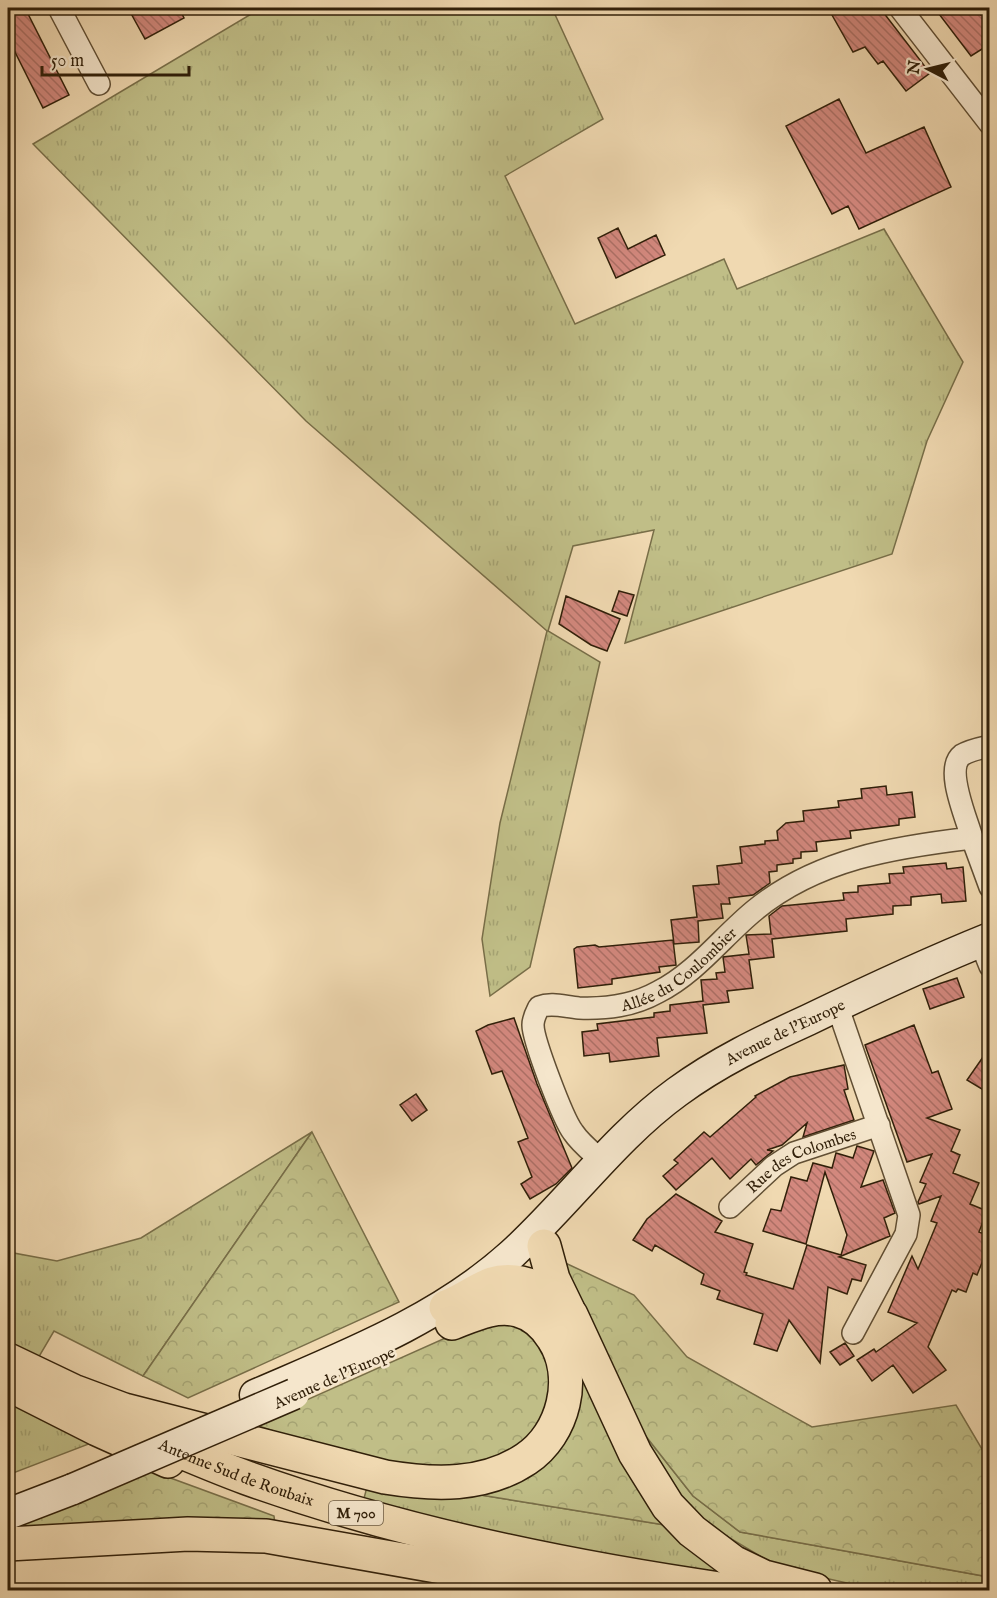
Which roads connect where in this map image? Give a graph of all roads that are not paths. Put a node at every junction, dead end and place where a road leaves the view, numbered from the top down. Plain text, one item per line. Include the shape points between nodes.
1 (58, 8) edge
2 (900, 8) edge
3 (99, 84) dead end
4 (990, 124) edge
5 (990, 746) edge
6 (972, 838) junction
7 (990, 887) edge
8 (986, 948) edge
9 (837, 1005) junction
10 (879, 1125) junction
11 (603, 1162) junction
12 (730, 1207) dead end
13 (544, 1246) junction
14 (509, 1283) junction
15 (570, 1315) junction
16 (442, 1317) junction
17 (853, 1333) dead end
18 (8, 1360) edge
19 (8, 1368) edge
20 (8, 1383) edge
21 (69, 1483) junction
22 (8, 1500) edge
23 (8, 1514) edge
24 (8, 1544) edge
25 (598, 1590) edge
26 (646, 1590) edge
27 (726, 1590) edge
28 (815, 1590) edge

1 - 3 street
2 - 4 street
5 - 6 street via 962,755 955,766 955,781
6 - 7 street
6 - 11 street, Allée du Coulombier via 873,853 806,877 753,911 682,977 632,1003 604,1009 539,1007 534,1015 534,1034 560,1107 581,1143
8 - 9 street, Avenue de l'Europe
9 - 10 street, Rue des Colombes
9 - 11 street, Avenue de l'Europe via 738,1053 685,1087 651,1113
10 - 12 street, Rue des Colombes via 789,1156
10 - 17 street, Rue des Colombes via 907,1206 908,1224
11 - 13 street, Avenue de l'Europe
11 - 16 street, Avenue de l'Europe via 511,1255
13 - 14 street, Avenue de l'Europe
13 - 15 highway via 553,1279
14 - 15 highway via 543,1291 562,1303
14 - 16 highway via 495,1283
15 - 28 highway via 635,1453 668,1506 692,1531 733,1562 764,1577
16 - 18 highway via 494,1309 528,1314 548,1330 563,1357 566,1379 557,1421 540,1448 527,1459 491,1476 453,1483 385,1477 124,1410
16 - 21 street, Avenue de l'Europe via 255,1395
16 - 21 street, Avenue de l'Europe, bridge via 294,1394
19 - 27 highway, Antenne Sud de Roubaix / M 700 via 132,1431 246,1478 335,1506 529,1555
20 - 26 highway, Antenne Sud de Roubaix / M 700 via 177,1466 280,1504 455,1552
21 - 22 street, Avenue de l'Europe
21 - 23 street, Avenue de l'Europe
24 - 25 highway via 188,1534 266,1536 515,1580

